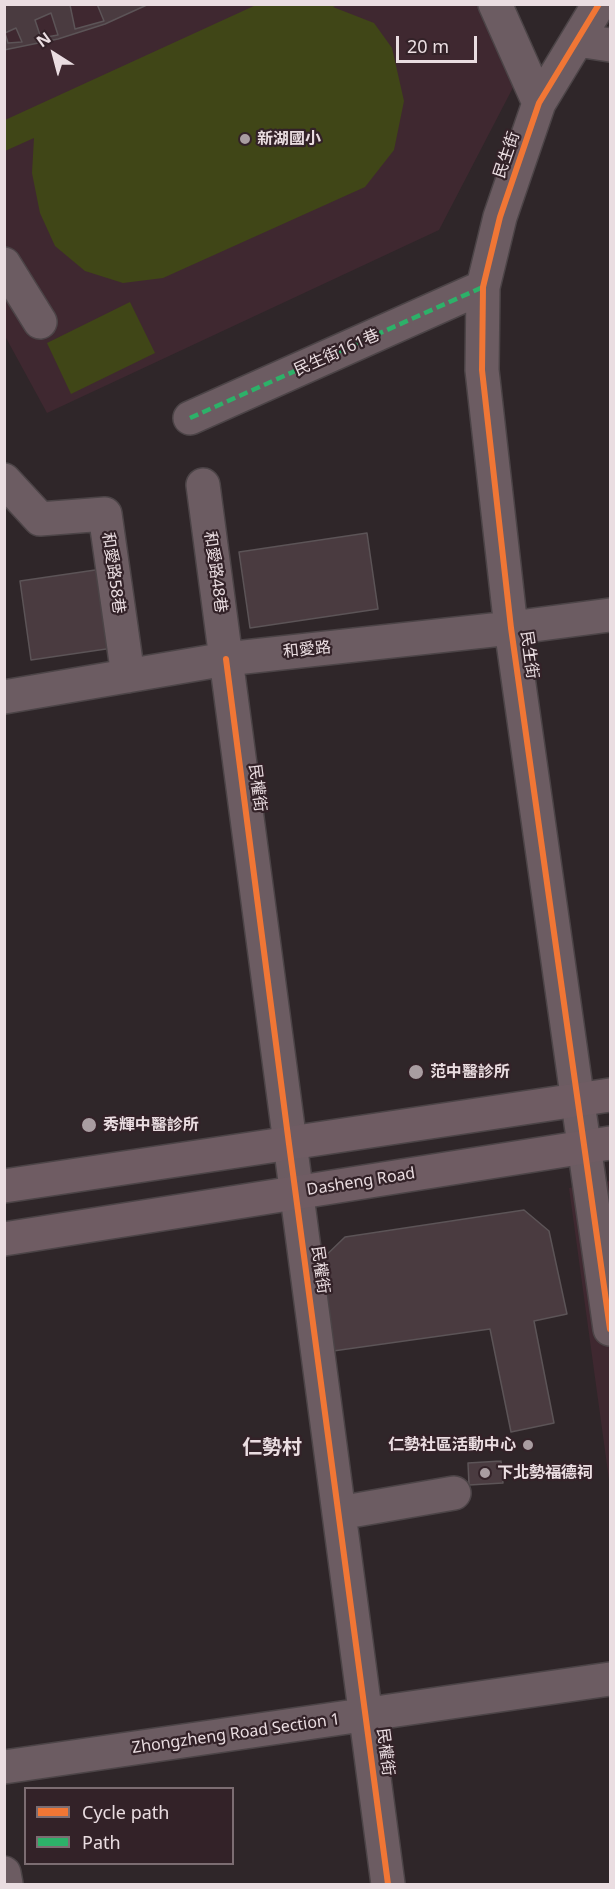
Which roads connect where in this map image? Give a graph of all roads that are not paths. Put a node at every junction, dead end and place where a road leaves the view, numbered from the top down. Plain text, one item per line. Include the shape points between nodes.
1 (495, 4) edge
2 (599, 4) edge
3 (578, 40) junction
4 (610, 45) edge
5 (539, 103) junction
6 (4, 264) edge
7 (483, 287) junction
8 (40, 322) dead end
9 (190, 418) dead end
10 (4, 480) edge
11 (203, 485) dead end
12 (610, 615) edge
13 (511, 628) junction
14 (226, 659) junction
15 (128, 676) junction
16 (4, 697) edge
17 (610, 1095) edge
18 (578, 1101) junction
19 (289, 1144) junction
20 (598, 1145) edge
21 (4, 1186) edge
22 (296, 1192) junction
23 (4, 1239) edge
24 (610, 1329) edge
25 (454, 1493) dead end
26 (339, 1513) junction
27 (610, 1679) edge
28 (367, 1716) junction
29 (4, 1767) edge
30 (4, 1873) edge
31 (6, 1884) edge
32 (388, 1884) edge

1 - 5 street
2 - 3 street, 民生街
3 - 4 street
3 - 5 street, 民生街
5 - 7 street, 民生街 via 500,217
6 - 8 street
7 - 9 street, 民生街161巷
7 - 13 street, 民生街 via 482,370
10 - 15 street, 和愛路58巷 via 40,519 105,514
11 - 14 street, 和愛路48巷
12 - 13 street, 和愛路
13 - 14 street, 和愛路
13 - 18 street, 民生街
14 - 15 street, 和愛路
14 - 19 street, 民權街
15 - 16 street, 和愛路
17 - 18 main road
18 - 19 main road
18 - 20 street, 民生街
19 - 21 main road
19 - 22 street, 民權街
20 - 22 main road, Dasheng Road
20 - 24 street, 民生街
22 - 23 main road, Dasheng Road
22 - 26 street, 民權街
25 - 26 street
26 - 28 street, 民權街
27 - 28 street, Zhongzheng Road Section 1
28 - 29 street, Zhongzheng Road Section 1
28 - 32 street, 民權街
30 - 31 street

